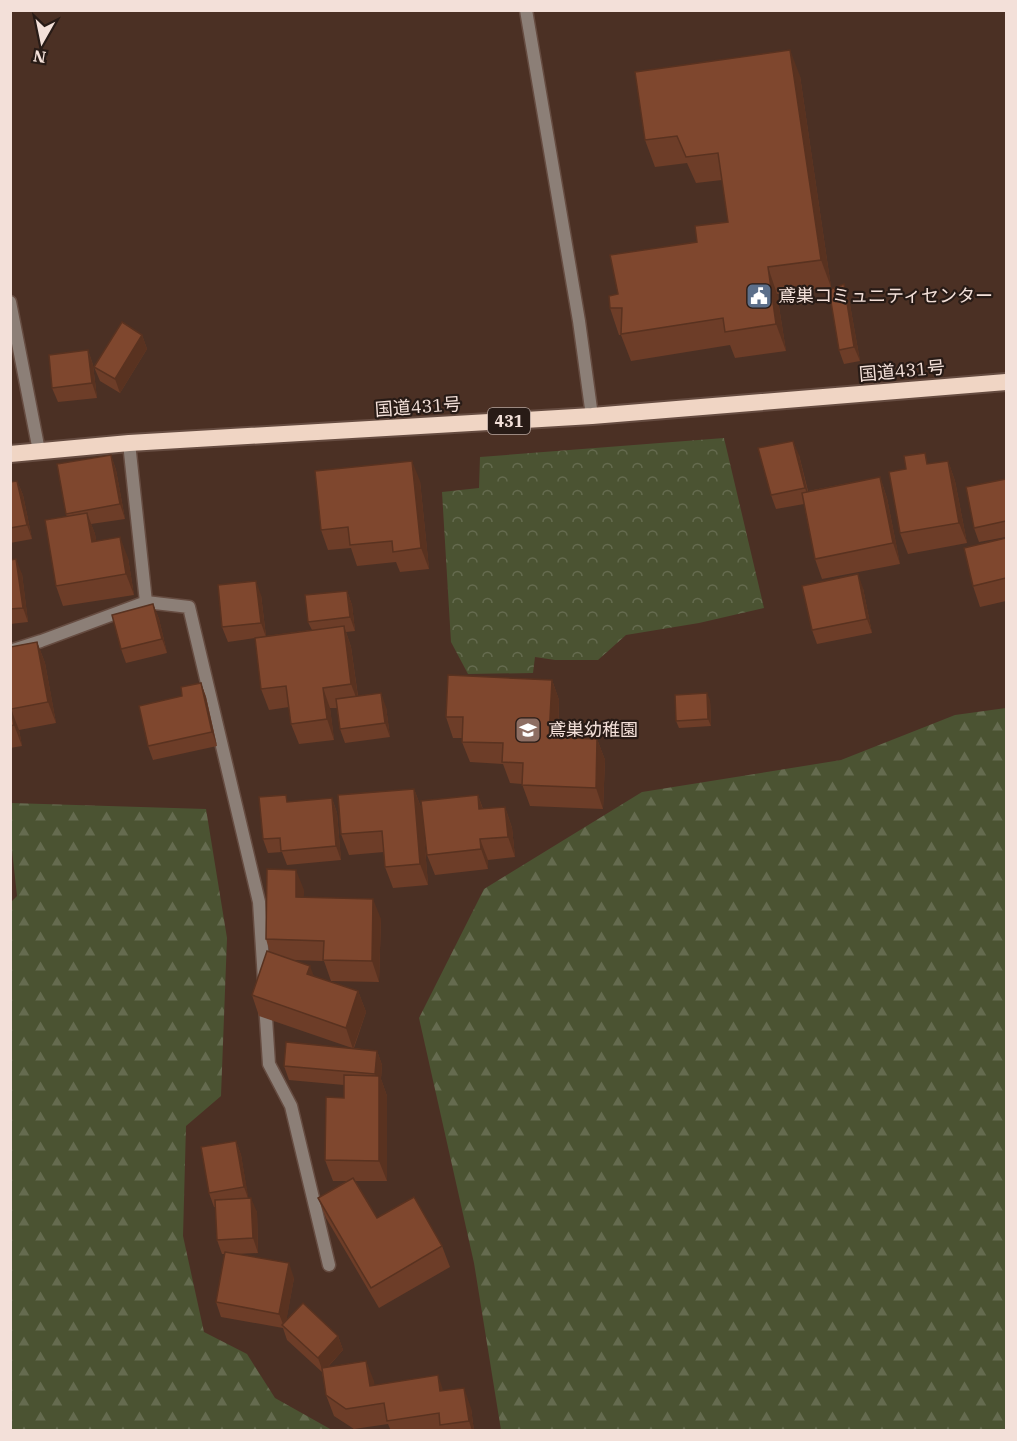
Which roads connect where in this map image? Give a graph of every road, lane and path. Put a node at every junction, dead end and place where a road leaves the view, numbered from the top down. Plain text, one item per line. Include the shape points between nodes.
1 (526, 10) edge
2 (10, 302) edge
3 (1006, 382) edge
4 (592, 416) junction
5 (129, 443) junction
6 (39, 451) junction
7 (10, 454) edge
8 (146, 602) junction
9 (10, 651) edge
10 (329, 1265) dead end

1 - 4 street
2 - 6 street
3 - 4 highway, 国道431号 / 431
4 - 5 highway, 国道431号 / 431
5 - 6 highway, 国道431号 / 431
5 - 8 street
6 - 7 highway, 国道431号 / 431
8 - 9 street
8 - 10 street via 189,607 259,902 268,1064 291,1106

